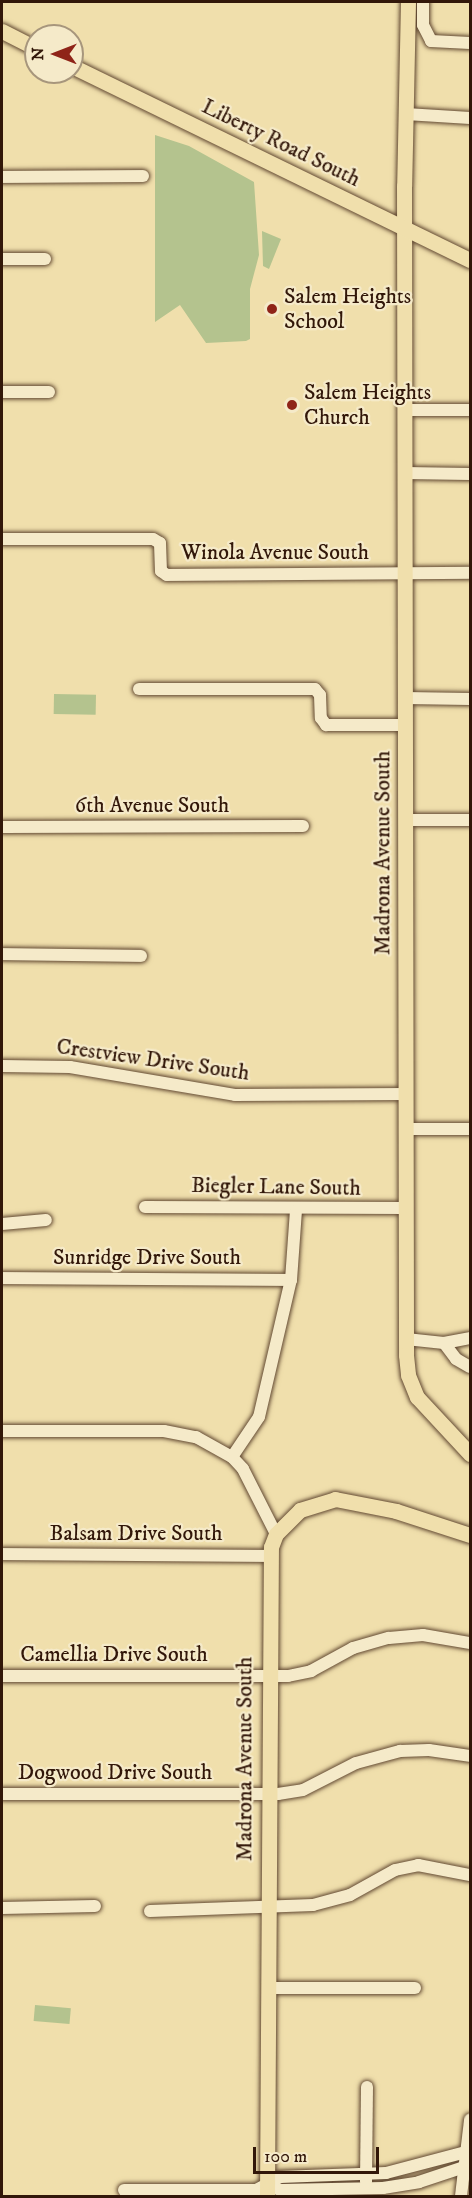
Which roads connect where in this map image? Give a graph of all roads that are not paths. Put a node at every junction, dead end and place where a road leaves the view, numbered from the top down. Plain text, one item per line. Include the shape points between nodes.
1 (408, 2) edge
2 (423, 2) edge
3 (2, 31) edge
4 (24, 42) edge
5 (471, 43) edge
6 (84, 72) edge
7 (471, 111) edge
8 (406, 114) junction
9 (426, 115) junction
10 (471, 118) edge
11 (143, 176) dead end
12 (2, 177) edge
13 (404, 228) junction
14 (2, 259) edge
15 (45, 259) dead end
16 (471, 260) edge
17 (2, 392) edge
18 (49, 392) dead end
19 (405, 410) junction
20 (471, 410) edge
21 (405, 473) junction
22 (471, 474) edge
23 (2, 539) edge
24 (471, 573) edge
25 (405, 574) junction
26 (139, 690) dead end
27 (405, 698) junction
28 (471, 699) edge
29 (405, 725) junction
30 (405, 820) junction
31 (471, 820) edge
32 (303, 826) dead end
33 (2, 827) edge
34 (2, 954) edge
35 (141, 956) dead end
36 (2, 1066) edge
37 (406, 1094) junction
38 (406, 1129) junction
39 (471, 1129) edge
40 (145, 1207) dead end
41 (406, 1208) junction
42 (296, 1211) junction
43 (46, 1220) dead end
44 (2, 1224) edge
45 (2, 1278) edge
46 (291, 1280) junction
47 (471, 1338) edge
48 (406, 1339) junction
49 (444, 1343) junction
50 (471, 1367) edge
51 (2, 1431) edge
52 (471, 1454) edge
53 (232, 1457) junction
54 (276, 1534) junction
55 (471, 1535) edge
56 (2, 1554) edge
57 (270, 1556) junction
58 (471, 1643) edge
59 (2, 1676) edge
60 (267, 1676) junction
61 (471, 1756) edge
62 (2, 1794) edge
63 (267, 1795) junction
64 (471, 1875) edge
65 (95, 1906) dead end
66 (2, 1908) edge
67 (267, 1908) junction
68 (150, 1911) dead end
69 (268, 1988) junction
70 (416, 1988) dead end
71 (367, 2087) dead end
72 (471, 2120) edge
73 (467, 2159) edge
74 (366, 2175) junction
75 (124, 2190) dead end
76 (267, 2191) edge
77 (367, 2193) edge
78 (163, 2194) edge
79 (461, 2196) edge

1 - 8 main road, Madrona Avenue South
2 - 5 street via 424,30 431,41
3 - 4 main road
6 - 13 main road, Liberty Road South
7 - 9 street
8 - 9 street
8 - 13 main road, Madrona Avenue South
9 - 10 street
11 - 12 street
13 - 16 main road, Liberty Road South
13 - 19 main road, Madrona Avenue South
14 - 15 street
17 - 18 street
19 - 20 street
19 - 21 main road, Madrona Avenue South
21 - 22 street
21 - 25 main road, Madrona Avenue South
23 - 25 street, Winola Avenue South via 153,539 160,543 161,572 167,575
24 - 25 street, Winola Avenue South
25 - 27 main road, Madrona Avenue South
26 - 29 street via 315,689 320,695 321,718 326,725
27 - 28 street
27 - 29 main road, Madrona Avenue South
29 - 30 main road, Madrona Avenue South
30 - 31 street
30 - 37 main road, Madrona Avenue South
32 - 33 street, 6th Avenue South
34 - 35 street
36 - 37 street, Crestview Drive South via 81,1069 235,1095
37 - 38 main road, Madrona Avenue South
38 - 39 street
38 - 41 main road, Madrona Avenue South
40 - 42 street, Biegler Lane South
41 - 42 street, Biegler Lane South
41 - 48 main road, Madrona Avenue South
42 - 46 street
43 - 44 street
45 - 46 street, Sunridge Drive South
46 - 53 street via 259,1417
47 - 49 street
48 - 49 street
48 - 52 main road, Madrona Avenue South via 408,1375 417,1397
49 - 50 street via 456,1359
51 - 53 street via 164,1431 196,1437
53 - 54 street via 254,1488
54 - 55 main road, Madrona Avenue South via 300,1510 335,1499 396,1511
54 - 57 main road, Madrona Avenue South
56 - 57 street, Balsam Drive South
57 - 60 main road, Madrona Avenue South
58 - 60 street, Camellia Drive South via 423,1635 389,1638 353,1648 300,1674
59 - 60 street, Camellia Drive South
60 - 63 main road, Madrona Avenue South
61 - 63 street, Dogwood Drive South via 429,1750 400,1751 356,1763 303,1790
62 - 63 street, Dogwood Drive South
63 - 67 main road, Madrona Avenue South
64 - 67 street via 418,1864 395,1870 329,1901
65 - 66 street
67 - 68 street
67 - 69 main road, Madrona Avenue South
69 - 70 street
69 - 76 main road, Madrona Avenue South
71 - 74 street
72 - 73 street
73 - 74 street
73 - 77 street via 419,2182
73 - 79 street
74 - 76 street via 280,2177
74 - 77 street
75 - 78 street
76 - 77 street
76 - 78 street

